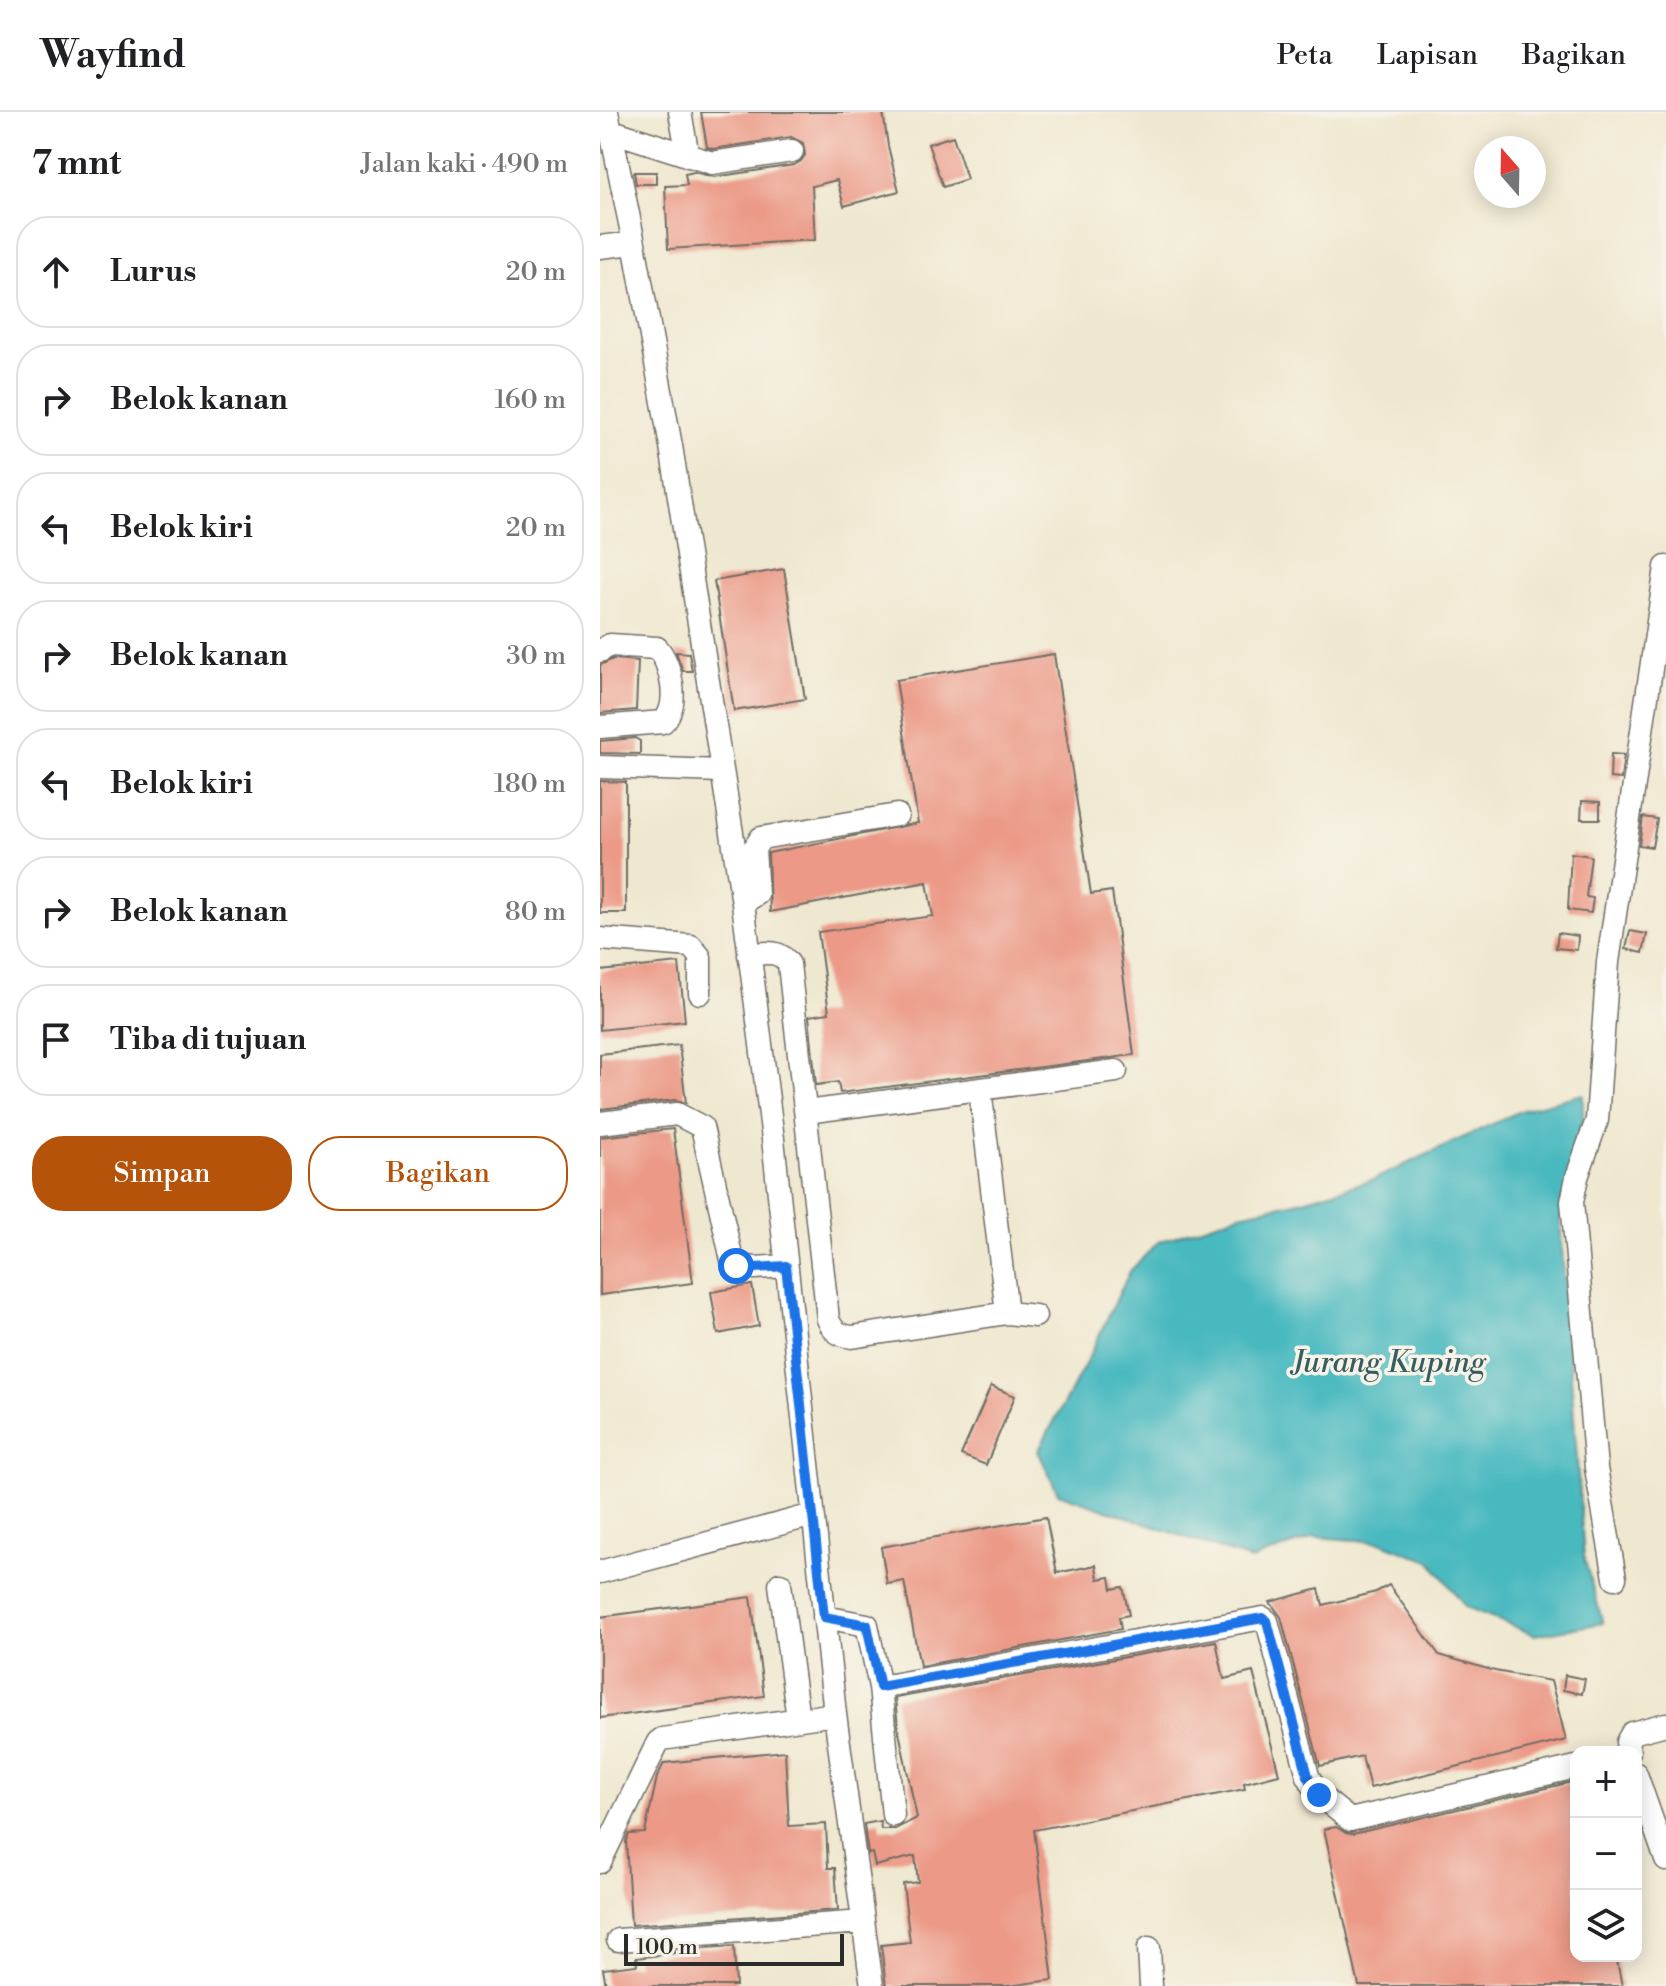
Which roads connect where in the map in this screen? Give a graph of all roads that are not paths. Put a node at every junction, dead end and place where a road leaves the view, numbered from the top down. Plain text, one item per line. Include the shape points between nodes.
1 (680, 112) edge
2 (610, 122) edge
3 (792, 151) dead end
4 (688, 156) junction
5 (634, 243) junction
6 (600, 247) edge
7 (1666, 567) edge
8 (600, 651) edge
9 (708, 686) junction
10 (673, 689) junction
11 (600, 727) edge
12 (600, 767) edge
13 (722, 771) junction
14 (897, 815) dead end
15 (743, 903) junction
16 (600, 939) edge
17 (749, 955) junction
18 (700, 993) dead end
19 (1116, 1071) dead end
20 (980, 1089) junction
21 (806, 1112) junction
22 (600, 1123) edge
23 (786, 1266) junction
24 (1007, 1313) junction
25 (1035, 1316) dead end
26 (813, 1515) junction
27 (600, 1572) edge
28 (1615, 1578) dead end
29 (780, 1584) dead end
30 (824, 1617) junction
31 (880, 1687) junction
32 (835, 1714) junction
33 (798, 1719) junction
34 (1666, 1724) edge
35 (1628, 1746) edge
36 (1570, 1768) edge
37 (1642, 1791) edge
38 (893, 1815) dead end
39 (1666, 1860) edge
40 (600, 1862) edge
41 (863, 1922) junction
42 (618, 1940) dead end
43 (1149, 1948) dead end
44 (872, 1986) edge
45 (1151, 1986) edge

1 - 4 street
2 - 4 street
2 - 5 street
3 - 4 street via 712,163
5 - 6 street
5 - 9 street
7 - 28 street via 1608,962 1597,1120 1572,1202 1596,1468
8 - 10 street via 610,645 657,648
9 - 10 street
9 - 13 street
10 - 11 street via 670,714 663,722
12 - 13 street
13 - 15 street
14 - 15 street via 761,838 754,849 757,894
15 - 17 street
16 - 18 street via 691,946 700,957
17 - 21 street via 770,952 789,964
17 - 23 street
19 - 20 street
20 - 21 street
20 - 24 street
21 - 24 street via 831,1329 852,1337
22 - 23 street via 677,1114 702,1127 732,1260 736,1266
23 - 26 street
24 - 25 street
26 - 27 street
26 - 30 street
29 - 33 street
30 - 31 street via 867,1625
30 - 32 street
31 - 36 street via 1263,1618 1308,1776 1319,1795 1350,1820
31 - 38 street
32 - 33 street
32 - 41 street
33 - 40 street via 662,1739
34 - 35 street via 1632,1733
37 - 39 street
41 - 42 street
41 - 44 street
43 - 45 street

